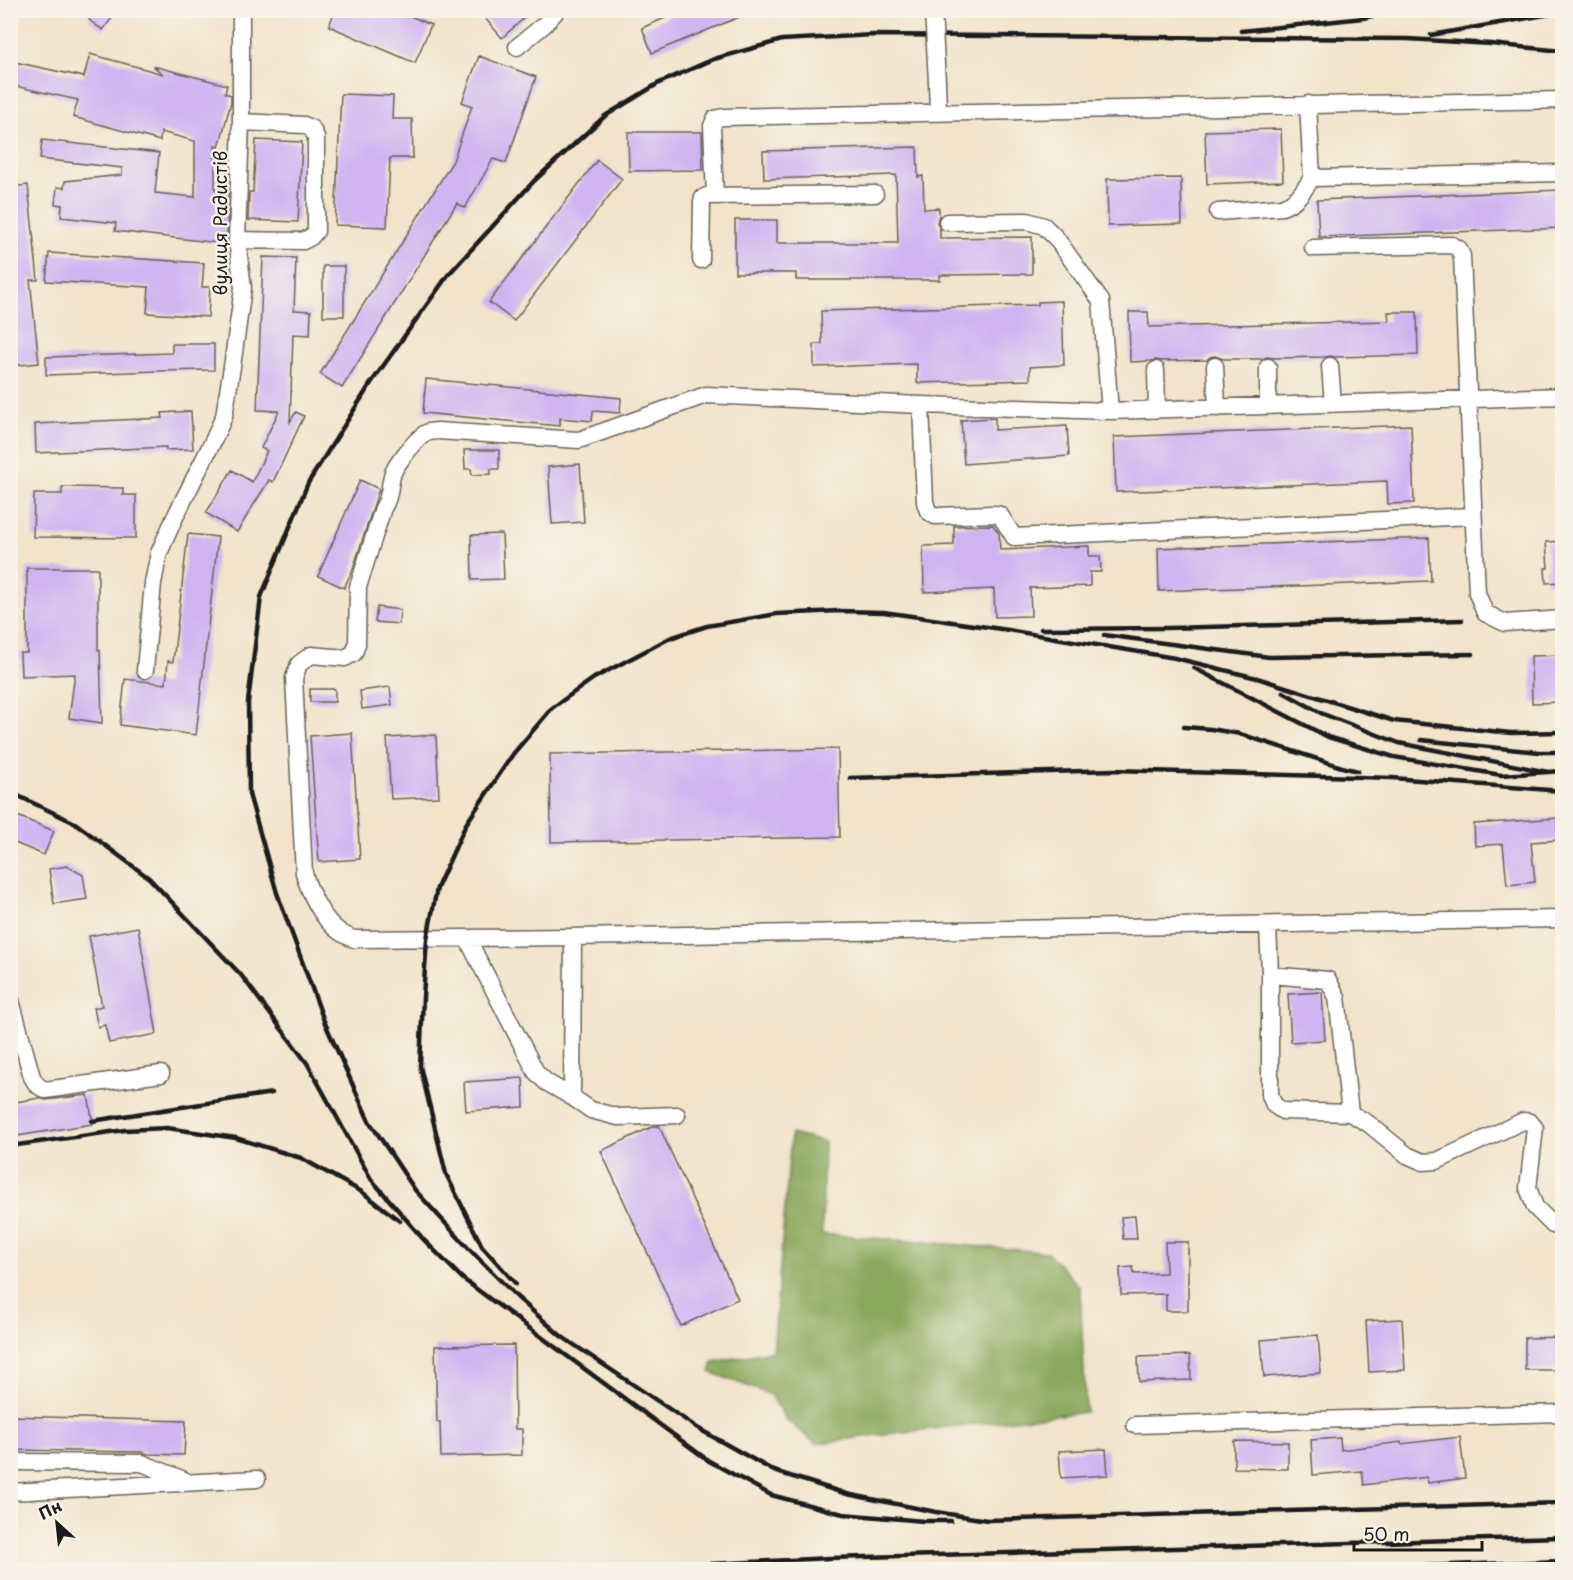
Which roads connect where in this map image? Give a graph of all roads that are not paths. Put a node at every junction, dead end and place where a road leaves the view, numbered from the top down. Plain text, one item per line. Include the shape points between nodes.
1 (241, 10) edge
2 (557, 10) edge
3 (933, 10) edge
4 (517, 47) dead end
5 (1563, 99) edge
6 (1308, 104) junction
7 (938, 111) junction
8 (241, 122) junction
9 (1563, 173) edge
10 (1312, 178) junction
11 (875, 194) dead end
12 (715, 196) junction
13 (1218, 212) dead end
14 (947, 222) dead end
15 (237, 240) junction
16 (1313, 248) dead end
17 (701, 260) dead end
18 (1215, 366) dead end
19 (1330, 366) dead end
20 (1268, 367) dead end
21 (1156, 370) dead end
22 (1563, 396) edge
23 (1468, 400) junction
24 (1333, 404) junction
25 (921, 405) junction
26 (1268, 406) junction
27 (1217, 408) junction
28 (1157, 409) junction
29 (1110, 411) junction
30 (1473, 516) junction
31 (1563, 619) edge
32 (145, 670) dead end
33 (1563, 918) edge
34 (1268, 925) junction
35 (573, 937) junction
36 (467, 938) junction
37 (1270, 975) junction
38 (10, 997) edge
39 (161, 1074) dead end
40 (572, 1097) junction
41 (1350, 1113) junction
42 (677, 1115) dead end
43 (1563, 1228) edge
44 (1563, 1413) edge
45 (1135, 1425) dead end
46 (10, 1462) edge
47 (257, 1479) dead end
48 (190, 1483) junction
49 (10, 1492) edge

1 - 8 street, вулиця Радистів
2 - 4 street
3 - 7 street, bridge
5 - 6 street
6 - 7 street
6 - 10 street
7 - 12 street via 716,119 712,126
8 - 15 street, вулиця Радистів
8 - 15 street via 304,125 312,129 316,137 316,231 303,241
9 - 10 street
10 - 13 street via 1298,199 1282,207
11 - 12 street
12 - 17 street via 702,201
14 - 29 street via 1027,221 1044,226 1056,238 1101,301
15 - 32 street, вулиця Радистів via 243,288 224,416 159,553
16 - 23 street via 1452,245 1459,249
18 - 27 street
19 - 24 street
20 - 26 street
21 - 28 street
22 - 23 street
23 - 24 street
23 - 30 street
24 - 26 street
25 - 29 street
25 - 30 street via 924,502 928,511 935,516 1000,515 1014,537
25 - 36 street via 706,394 579,440 428,432 401,459 392,474 388,502 358,587 354,653 345,658 311,655 299,664 294,678 304,873 329,922 354,939
26 - 27 street
27 - 28 street
28 - 29 street
30 - 31 street via 1477,593 1485,613 1505,622
33 - 34 street
34 - 35 street
34 - 37 street
35 - 36 street
35 - 40 street
36 - 40 street via 536,1072
37 - 41 street via 1328,980 1337,997
37 - 41 street via 1270,1095 1274,1105 1283,1111
38 - 39 street via 32,1077 45,1090
40 - 42 street via 591,1110 618,1117
41 - 43 street via 1407,1155 1423,1162 1437,1161 1523,1121 1530,1122 1535,1128 1528,1188 1535,1207 1553,1225
44 - 45 street
46 - 48 street via 142,1462
47 - 48 street
48 - 49 street

